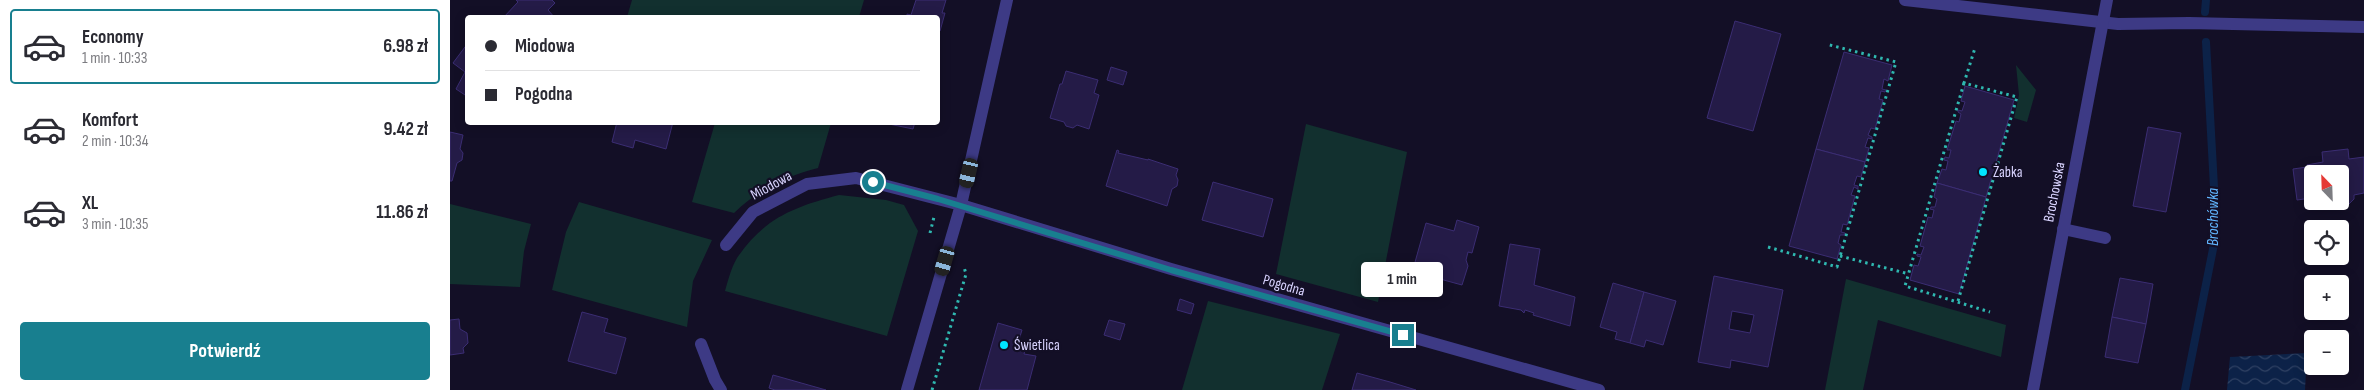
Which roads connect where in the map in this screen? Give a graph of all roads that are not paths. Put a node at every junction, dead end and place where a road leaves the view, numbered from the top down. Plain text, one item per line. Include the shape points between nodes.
1 (1007, 0) edge
2 (1905, 0) edge
3 (2107, 0) edge
4 (2103, 22) junction
5 (2364, 27) edge
6 (961, 205) junction
7 (2063, 229) junction
8 (2106, 238) dead end
9 (726, 245) dead end
10 (701, 344) dead end
11 (721, 390) edge
12 (907, 390) edge
13 (1599, 390) edge
14 (2033, 390) edge

1 - 6 street
2 - 4 street
3 - 4 street, Brochowska
4 - 5 street
4 - 7 street, Brochowska
6 - 9 street, Miodowa via 856,178 807,184 754,212
6 - 12 street
6 - 13 street, Pogodna via 1171,270
7 - 8 street
7 - 14 street, Brochowska
10 - 11 street

